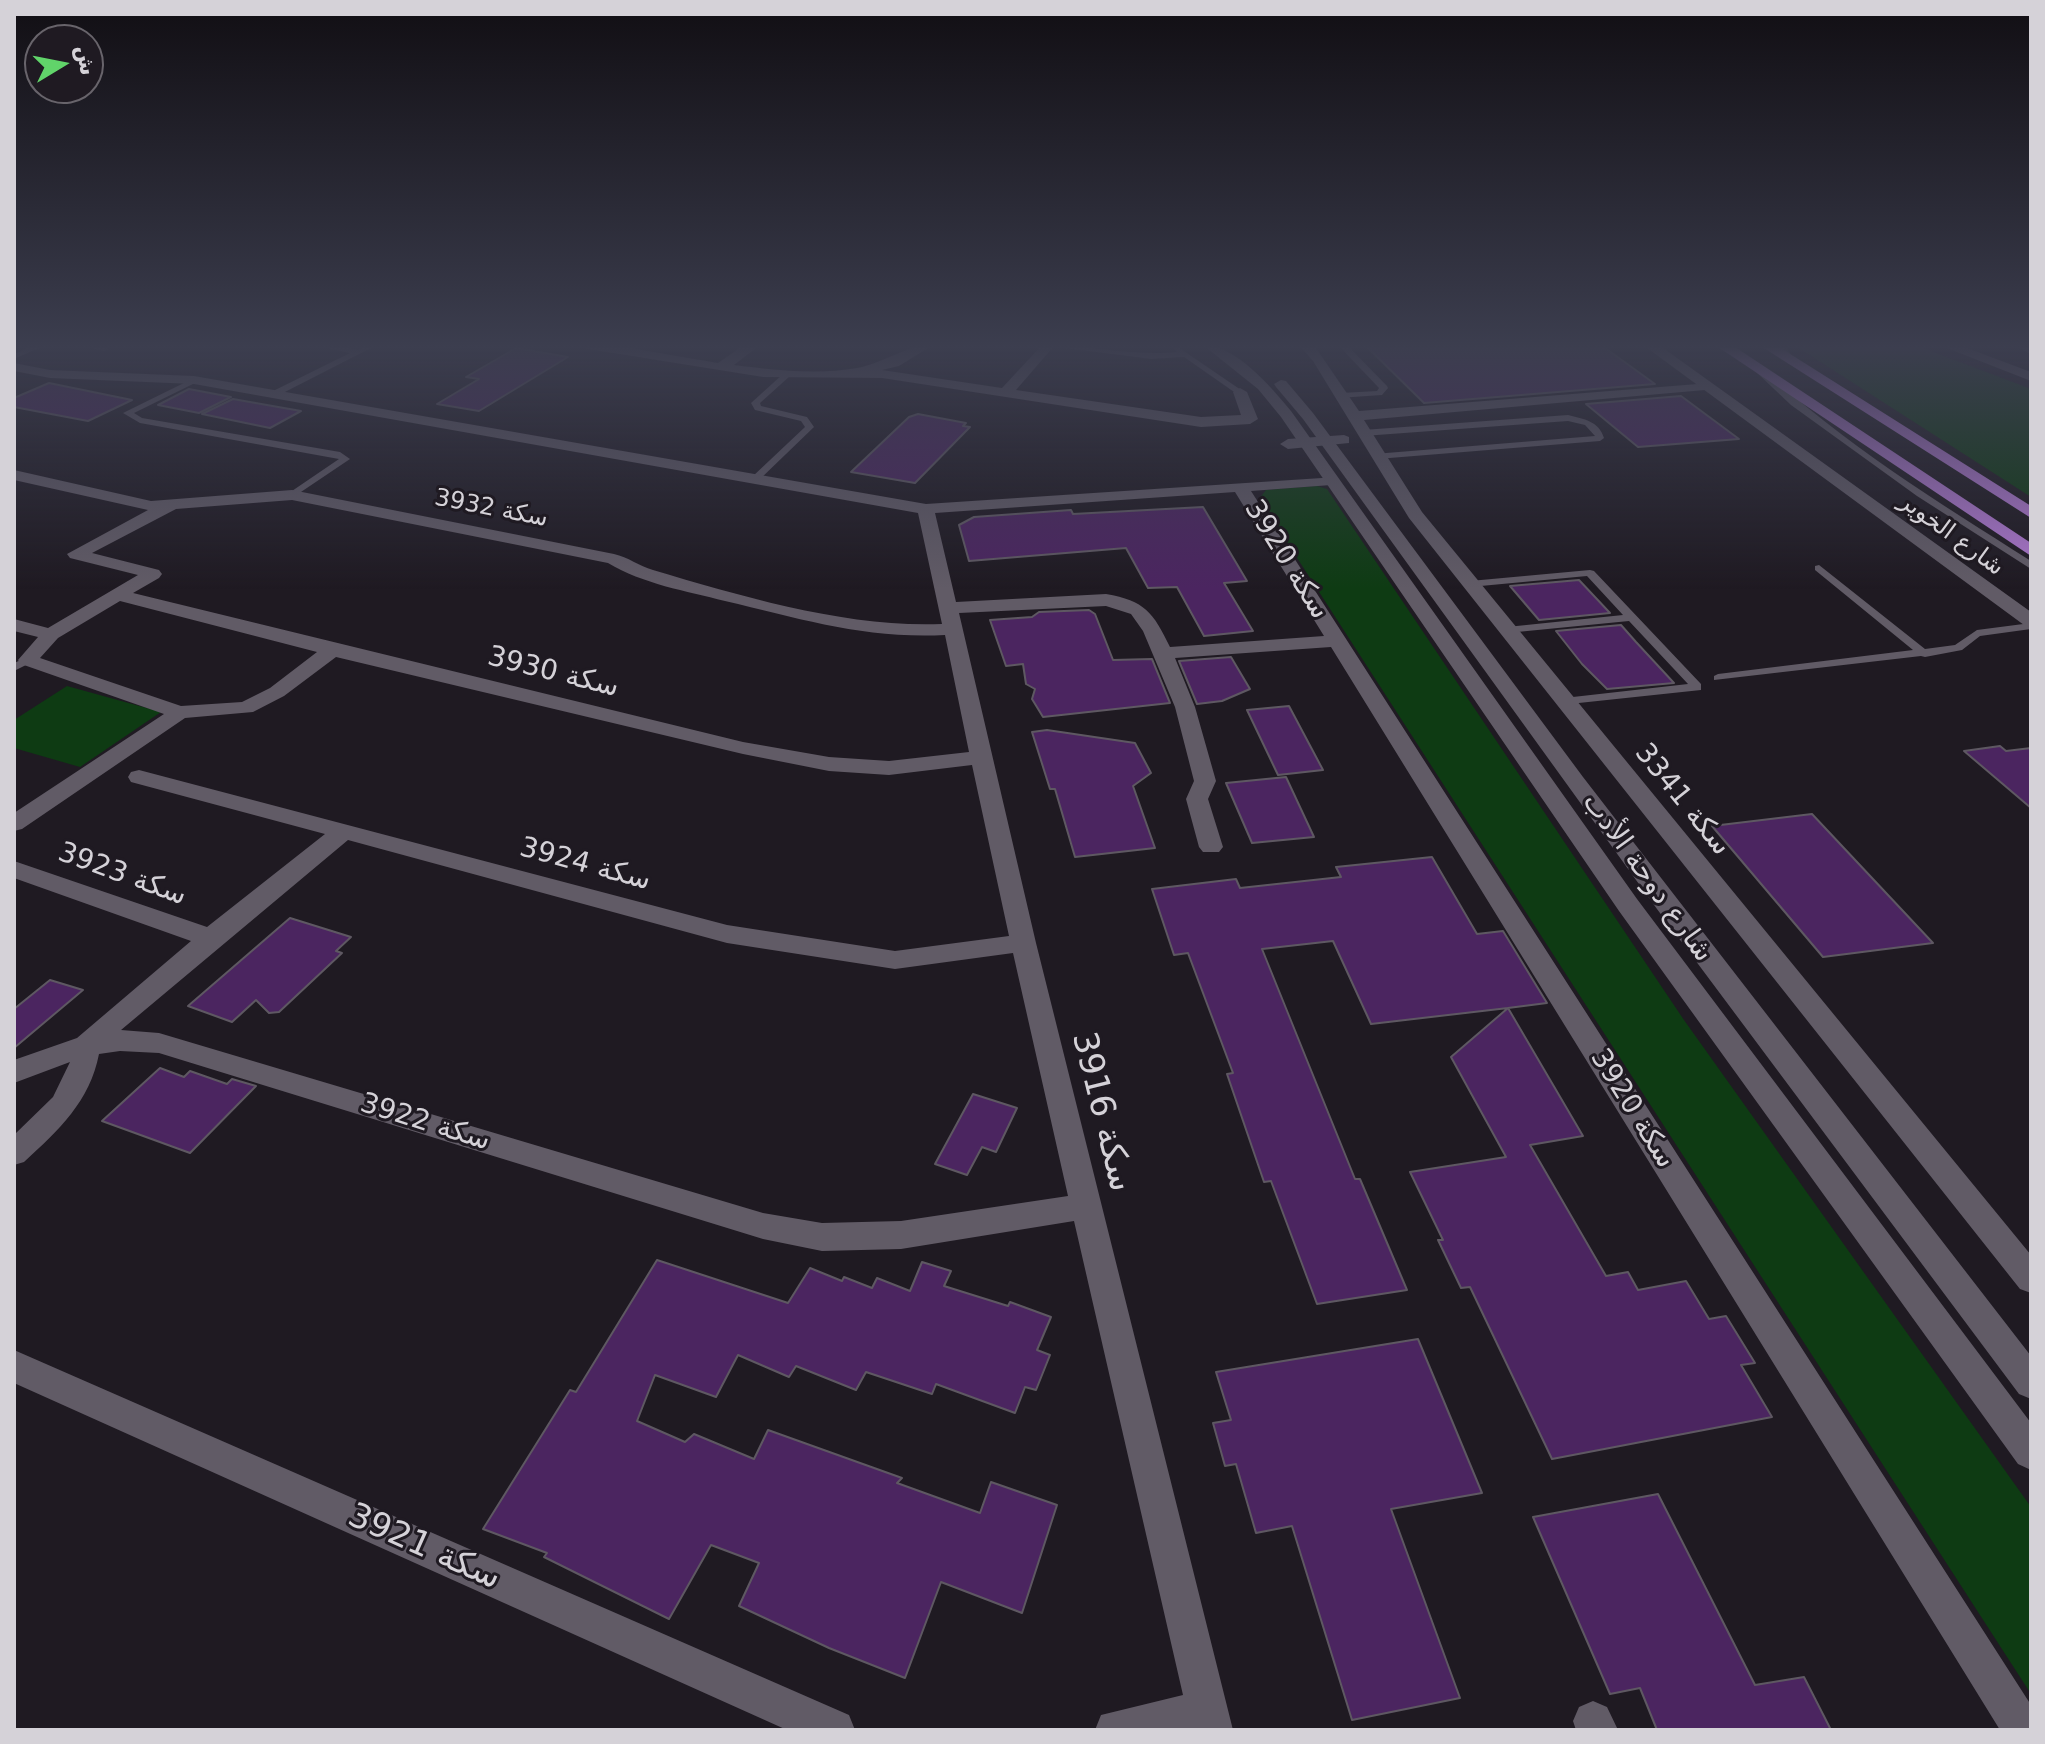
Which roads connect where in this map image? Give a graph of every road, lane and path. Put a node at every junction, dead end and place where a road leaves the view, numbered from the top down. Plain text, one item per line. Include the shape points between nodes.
1 (176, 426) edge
2 (457, 426) edge
3 (810, 426) edge
4 (1317, 426) edge
5 (1321, 426) edge
6 (1333, 426) edge
7 (1402, 426) edge
8 (1457, 426) edge
9 (1592, 426) edge
10 (1760, 426) edge
11 (1827, 426) edge
12 (1844, 426) edge
13 (1894, 426) edge
14 (1330, 436) junction
15 (1377, 456) junction
16 (14, 475) edge
17 (755, 479) junction
18 (1331, 480) junction
19 (1240, 487) junction
20 (292, 495) junction
21 (174, 504) junction
22 (926, 509) junction
23 (2031, 513) edge
24 (2031, 551) edge
25 (2031, 566) edge
26 (1819, 568) dead end
27 (1470, 584) junction
28 (117, 595) junction
29 (1631, 617) junction
30 (951, 619) junction
31 (2031, 624) edge
32 (14, 625) edge
33 (1507, 630) junction
34 (51, 634) junction
35 (1337, 641) junction
36 (332, 650) junction
37 (1163, 653) junction
38 (1925, 654) junction
39 (21, 664) edge
40 (1718, 678) dead end
41 (1564, 702) junction
42 (180, 712) junction
43 (980, 757) junction
44 (139, 777) dead end
45 (14, 824) edge
46 (343, 832) junction
47 (1211, 847) dead end
48 (14, 869) edge
49 (211, 938) junction
50 (1023, 943) junction
51 (88, 1043) junction
52 (14, 1072) edge
53 (14, 1153) edge
54 (1087, 1206) junction
55 (2031, 1279) edge
56 (14, 1366) edge
57 (2031, 1383) edge
58 (2031, 1452) edge
59 (1210, 1720) edge
60 (834, 1730) edge
61 (1116, 1730) edge
62 (2023, 1730) edge

1 - 20 lane via 345,459
2 - 17 street
3 - 17 lane
4 - 14 street, شارع دوحة الأدب
5 - 14 street, شارع دوحة الأدب
6 - 14 street, سكة 3341
7 - 14 street
8 - 14 lane
9 - 15 lane via 1600,438
10 - 31 street, شارع الخوير
11 - 25 lane
12 - 24 highway
13 - 23 highway
14 - 15 street, سكة 3341
14 - 18 street, شارع دوحة الأدب
14 - 57 street, شارع دوحة الأدب via 1528,722
15 - 27 street, سكة 3341
16 - 21 street, سكة 3932 via 151,506
17 - 22 street
18 - 19 street
18 - 58 street, شارع دوحة الأدب via 1628,905
19 - 22 street
19 - 35 street, سكة 3920
20 - 21 street, سكة 3932
20 - 30 street, سكة 3932 via 614,559 680,584 857,627 910,631
21 - 28 street via 76,554 153,574
22 - 30 street, سكة 3916
26 - 38 lane
27 - 29 lane via 1590,573
27 - 33 street, سكة 3341
28 - 34 street
28 - 36 street, سكة 3930
29 - 33 lane
29 - 41 lane via 1697,687
30 - 37 street, سكة 3932 via 1106,600 1129,602 1143,613
30 - 43 street, سكة 3916
31 - 38 lane via 1977,633 1964,646
32 - 34 street
33 - 41 street, سكة 3341
34 - 39 street
35 - 37 street
35 - 62 street, سكة 3920
36 - 42 street via 277,692 246,708
36 - 43 street, سكة 3930 via 829,764 889,768
37 - 47 street via 1185,707 1205,781 1197,799
38 - 40 lane
39 - 42 street
41 - 55 street, سكة 3341
42 - 45 street
43 - 50 street, سكة 3916
44 - 46 street, سكة 3924
46 - 49 street
46 - 50 street, سكة 3924 via 727,934 804,948 895,960
48 - 49 street, سكة 3923
49 - 51 street
50 - 54 street, سكة 3916
51 - 52 street
51 - 53 street via 75,1091
51 - 54 street, سكة 3922 via 129,1038 159,1043 763,1226 822,1237 901,1235
54 - 59 street, سكة 3916
56 - 60 street, سكة 3921
59 - 61 street

